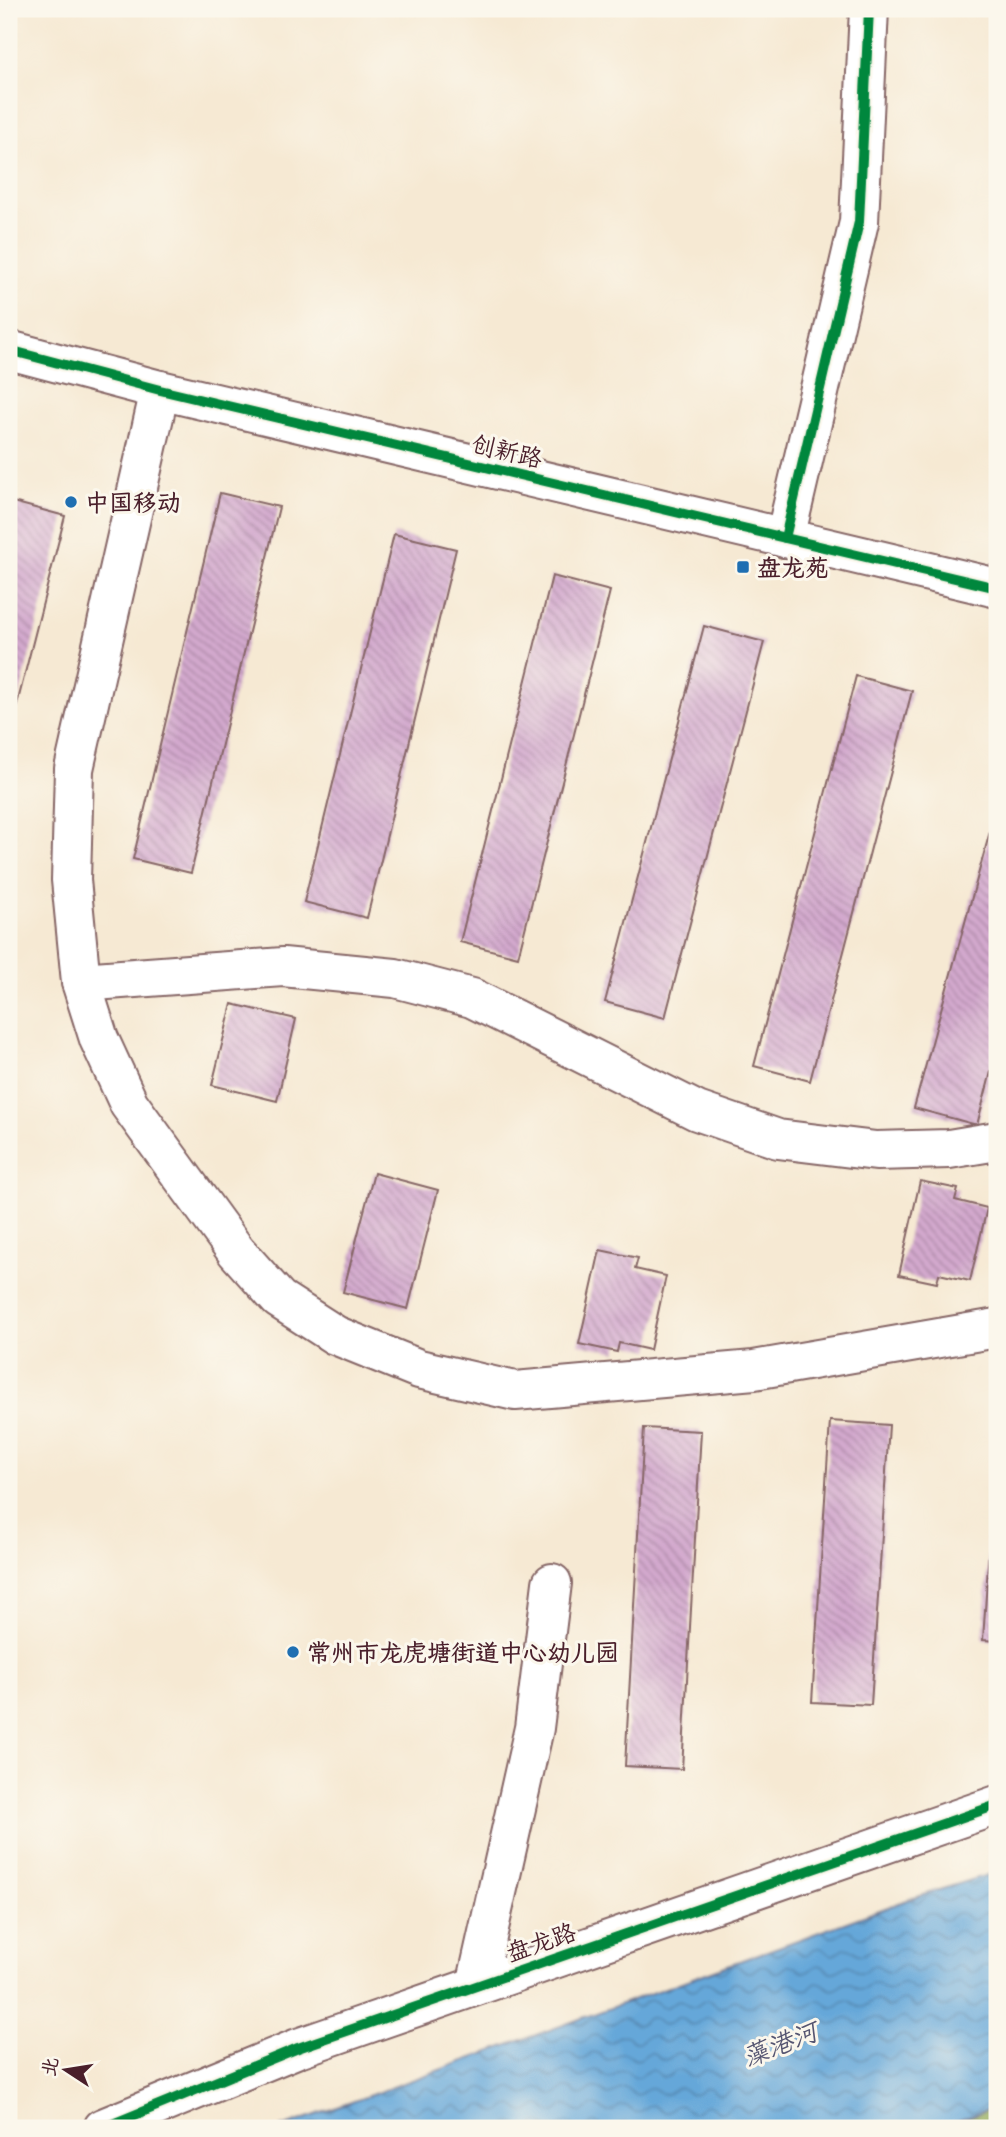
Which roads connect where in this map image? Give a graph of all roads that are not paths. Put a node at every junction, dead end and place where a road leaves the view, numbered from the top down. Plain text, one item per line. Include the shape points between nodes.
1 (869, 9) edge
2 (9, 350) edge
3 (160, 390) junction
4 (785, 538) junction
5 (997, 588) edge
6 (81, 982) junction
7 (997, 1141) edge
8 (997, 1328) edge
9 (552, 1583) dead end
10 (997, 1805) edge
11 (476, 1986) junction
12 (103, 2128) edge

1 - 4 street via 859,222
2 - 3 street, 创新路
3 - 4 street, 创新路
3 - 6 street via 74,769 71,880
4 - 5 street, 创新路
6 - 7 street via 283,967 396,978 472,998 697,1111 778,1139 876,1151 949,1149
6 - 8 street via 129,1104 236,1251 279,1299 335,1335 419,1369 515,1391 564,1388 754,1370
9 - 11 street via 534,1728
10 - 11 street, 盘龙路
11 - 12 street, 盘龙路 via 298,2048

